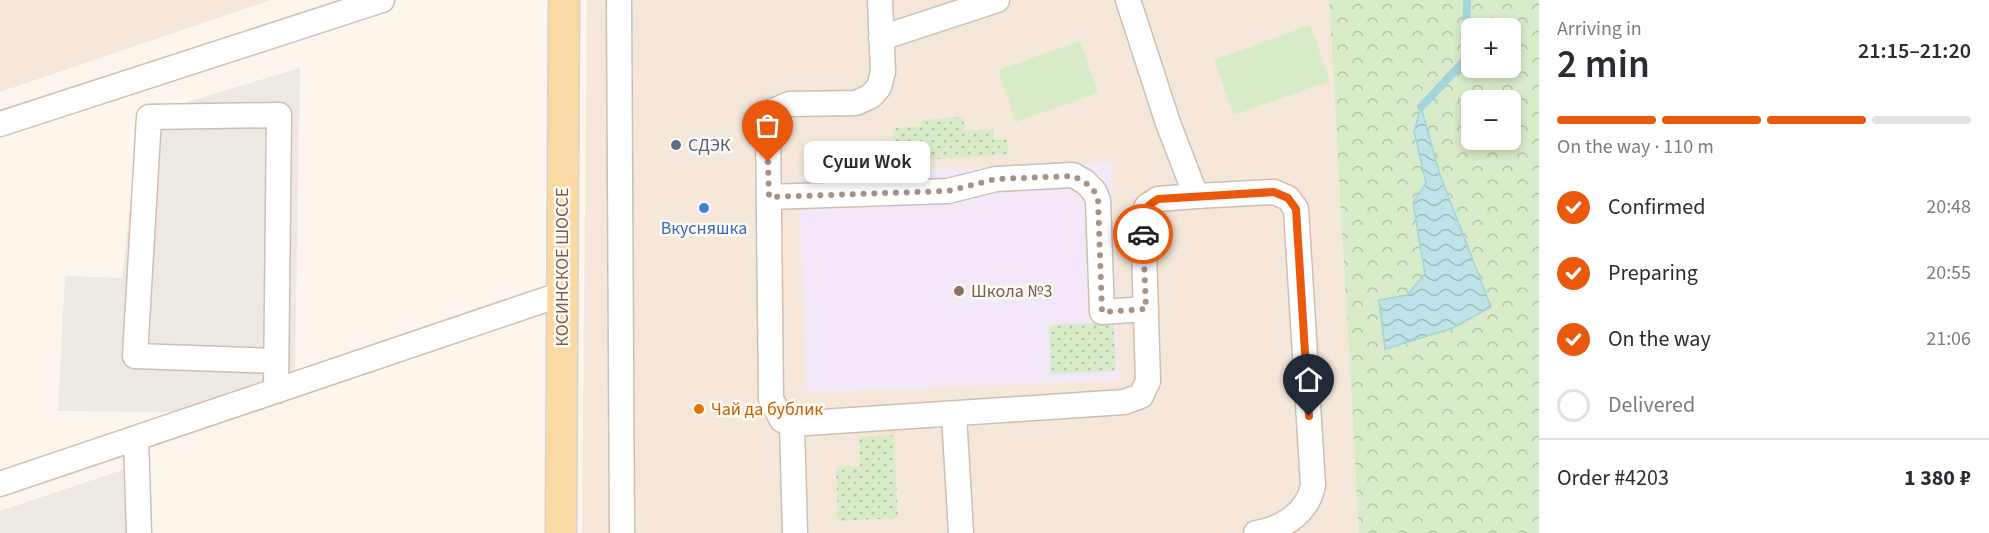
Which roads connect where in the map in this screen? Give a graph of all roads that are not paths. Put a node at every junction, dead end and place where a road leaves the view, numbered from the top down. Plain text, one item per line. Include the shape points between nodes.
1 (382, 0) edge
2 (564, 0) edge
3 (619, 0) edge
4 (880, 0) edge
5 (997, 0) edge
6 (1128, 0) edge
7 (881, 38) junction
8 (0, 124) edge
9 (1196, 196) junction
10 (769, 197) junction
11 (562, 294) junction
12 (1146, 309) junction
13 (276, 361) junction
14 (276, 390) junction
15 (954, 414) junction
16 (792, 424) junction
17 (136, 438) junction
18 (0, 484) edge
19 (139, 533) edge
20 (561, 533) edge
21 (622, 533) edge
22 (795, 533) edge
23 (961, 533) edge
24 (1256, 533) edge

1 - 8 street
2 - 11 main road, КОСИНСКОЕ ШОССЕ
3 - 21 street
4 - 7 street
5 - 7 street
6 - 9 street
7 - 10 street via 883,72 879,87 871,96 856,103 789,104 773,111 768,123
9 - 12 street via 1158,199 1147,206 1143,216
9 - 24 street via 1274,192 1288,198 1296,209 1313,485 1307,503 1296,516
10 - 12 street via 948,191 996,179 1073,176 1085,182 1098,200 1102,312
10 - 16 street via 771,399 782,420
11 - 14 street
11 - 20 main road, КОСИНСКОЕ ШОССЕ
12 - 15 street via 1148,381 1141,396 1129,402
13 - 13 street via 279,115 149,117 135,356
13 - 14 street
14 - 17 street
15 - 16 street
15 - 23 street
16 - 22 street
17 - 18 street
17 - 19 street

